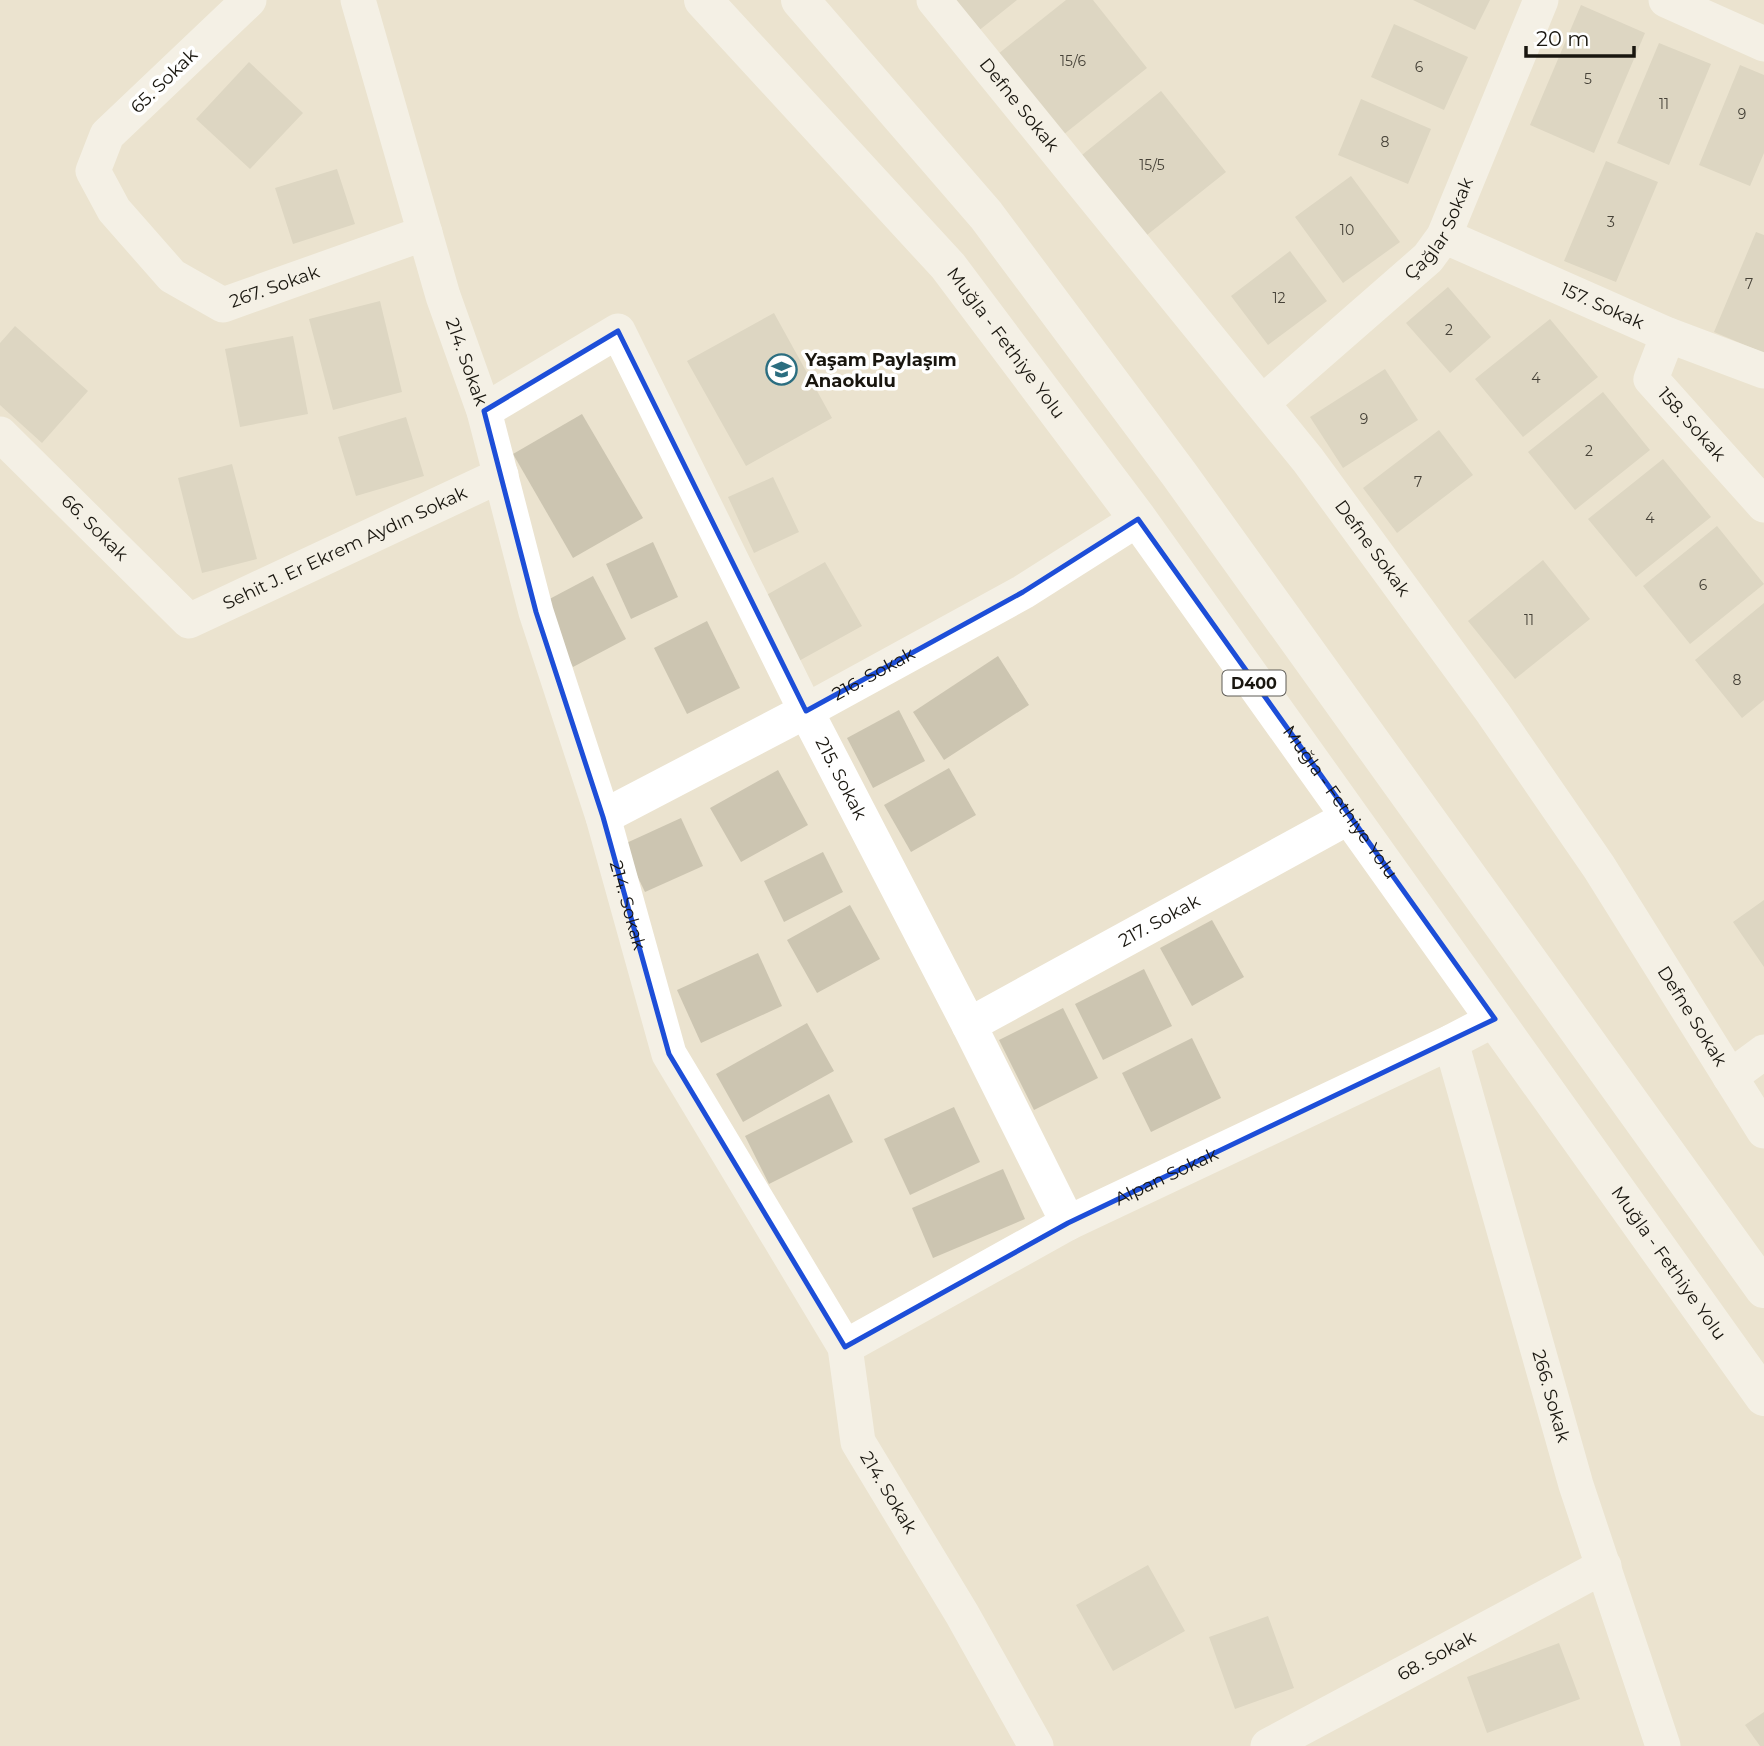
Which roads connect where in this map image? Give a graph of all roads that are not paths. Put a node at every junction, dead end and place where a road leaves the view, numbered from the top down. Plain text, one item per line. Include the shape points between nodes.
1 (249, 0) edge
2 (358, 0) edge
3 (703, 0) edge
4 (800, 0) edge
5 (934, 0) edge
6 (1541, 0) edge
7 (1666, 0) edge
8 (1764, 44) edge
9 (93, 171) joint
10 (425, 233) junction
11 (1444, 236) junction
12 (1668, 335) junction
13 (1764, 371) edge
14 (1263, 402) junction
15 (484, 411) junction
16 (0, 434) edge
17 (501, 475) junction
18 (1764, 505) edge
19 (1138, 519) junction
20 (189, 621) joint
21 (806, 711) junction
22 (603, 817) junction
23 (1349, 817) junction
24 (1495, 1019) junction
25 (969, 1025) junction
26 (1451, 1042) junction
27 (1764, 1052) edge
28 (1730, 1077) junction
29 (1764, 1131) edge
30 (1068, 1223) junction
31 (1764, 1289) edge
32 (845, 1347) junction
33 (1764, 1397) edge
34 (1604, 1566) junction
35 (1036, 1746) edge
36 (1268, 1746) edge
37 (1663, 1746) edge

1 - 9 street, 65. Sokak via 107,135
2 - 10 street, 214. Sokak
3 - 19 highway, Muğla - Fethiye Yolu / D400 via 948,266
4 - 31 highway via 986,215 1180,474
5 - 14 street, Defne Sokak
6 - 11 street, Çağlar Sokak
7 - 8 street
9 - 10 street, 267. Sokak via 114,210 172,276 223,305
10 - 15 street, 214. Sokak
11 - 12 street, 157. Sokak
11 - 14 street, Çağlar Sokak via 1428,258
12 - 13 street, 157. Sokak
12 - 18 street, 158. Sokak via 1651,379
14 - 28 street, Defne Sokak via 1493,713 1599,867
15 - 17 street, 214. Sokak
15 - 21 street, 215. Sokak via 618,331
16 - 20 street, 66. Sokak
17 - 20 street, Sehit J. Er Ekrem Aydın Sokak
17 - 22 street, 214. Sokak via 536,611
19 - 21 street, 216. Sokak via 1023,592
19 - 23 highway, Muğla - Fethiye Yolu / D400
21 - 22 street, 216. Sokak
21 - 25 street, 215. Sokak
22 - 32 street, 214. Sokak via 669,1054
23 - 24 highway, Muğla - Fethiye Yolu / D400
23 - 25 street, 217. Sokak
24 - 26 street, Alpan Sokak
24 - 33 highway, Muğla - Fethiye Yolu / D400
25 - 30 street, 215. Sokak
26 - 30 street, Alpan Sokak
26 - 34 street, 266. Sokak via 1576,1485
27 - 28 street
28 - 29 street, Defne Sokak
30 - 32 street, Alpan Sokak
32 - 35 street, 214. Sokak via 858,1441
34 - 36 street, 68. Sokak
34 - 37 street, 266. Sokak

